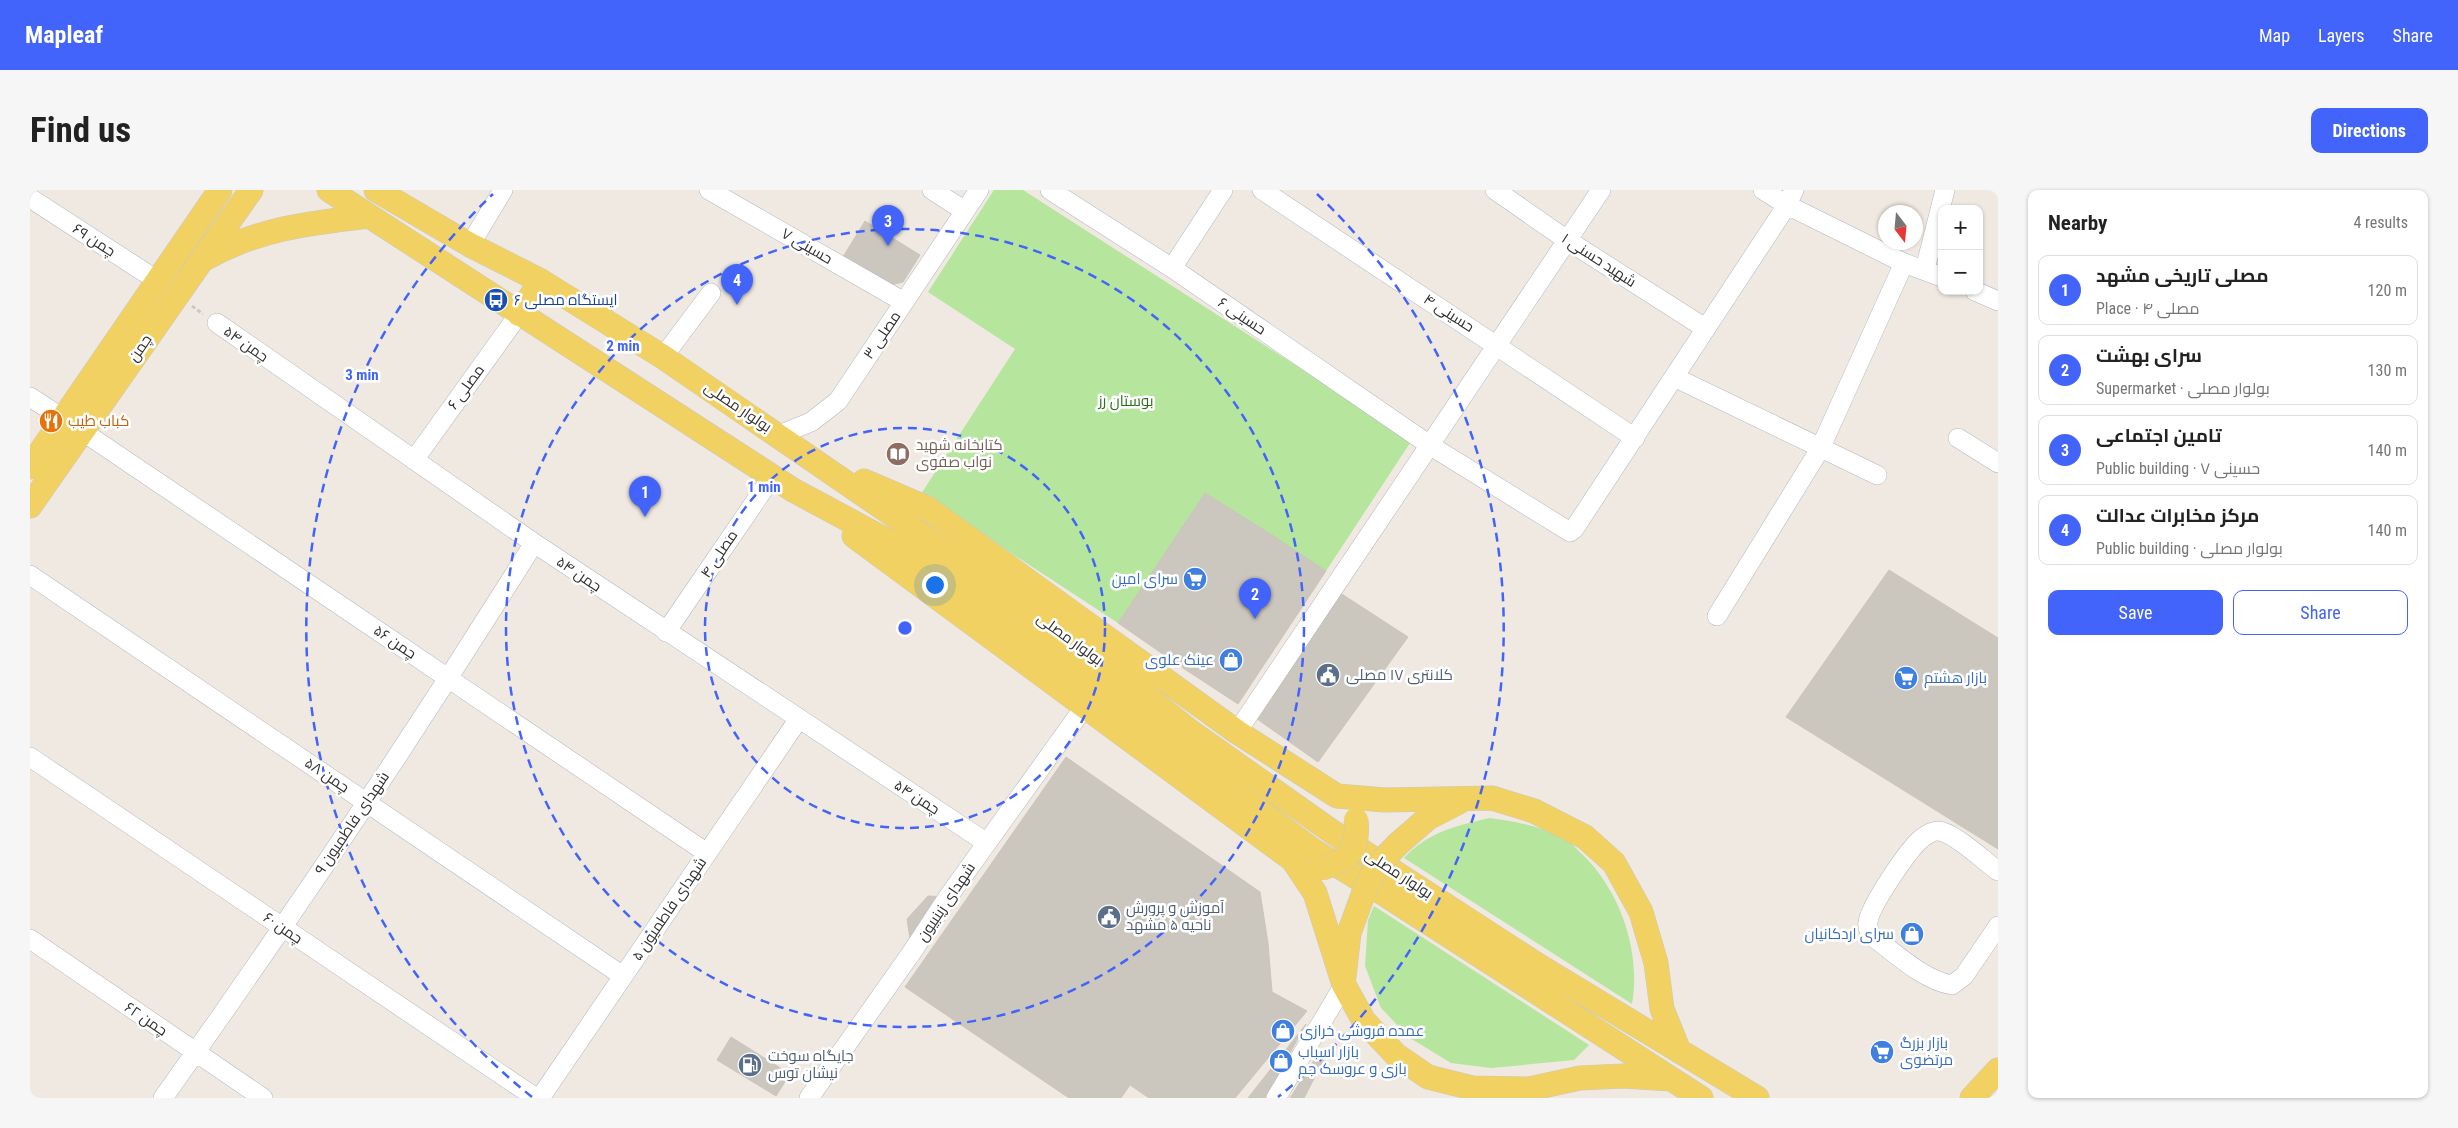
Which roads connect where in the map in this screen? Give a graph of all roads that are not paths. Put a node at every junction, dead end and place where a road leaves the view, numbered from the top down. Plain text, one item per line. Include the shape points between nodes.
1 (220, 190) edge
2 (251, 190) edge
3 (329, 190) edge
4 (376, 190) edge
5 (503, 190) edge
6 (709, 190) edge
7 (932, 190) edge
8 (979, 190) edge
9 (1050, 190) edge
10 (1223, 190) edge
11 (1262, 190) edge
12 (1495, 190) edge
13 (1601, 190) edge
14 (1763, 190) edge
15 (1945, 190) edge
16 (30, 198) edge
17 (1791, 198) edge
18 (965, 212) junction
19 (369, 216) junction
20 (1567, 240) junction
21 (470, 246) junction
22 (201, 262) junction
23 (1904, 263) junction
24 (1172, 268) junction
25 (1934, 273) edge
26 (158, 281) junction
27 (541, 281) junction
28 (711, 293) dead end
29 (1983, 294) edge
30 (1998, 301) edge
31 (904, 302) junction
32 (519, 314) junction
33 (217, 323) road end
34 (1706, 328) junction
35 (1498, 345) junction
36 (663, 357) junction
37 (1674, 377) junction
38 (30, 397) edge
39 (73, 425) junction
40 (779, 435) junction
41 (1635, 438) junction
42 (1958, 438) dead end
43 (1431, 446) junction
44 (1820, 449) junction
45 (815, 459) junction
46 (414, 460) junction
47 (1998, 463) edge
48 (30, 467) edge
49 (1877, 475) dead end
50 (772, 477) junction
51 (793, 490) junction
52 (30, 506) edge
53 (534, 544) junction
54 (30, 574) edge
55 (1717, 616) dead end
56 (666, 632) junction
57 (449, 679) junction
58 (1085, 706) junction
59 (798, 720) junction
60 (1237, 732) junction
61 (30, 757) edge
62 (1337, 796) junction
63 (1466, 799) junction
64 (366, 802) junction
65 (988, 843) junction
66 (707, 853) junction
67 (1293, 860) junction
68 (1998, 871) edge
69 (282, 928) junction
70 (1996, 933) edge
71 (30, 939) edge
72 (623, 976) junction
73 (1344, 985) junction
74 (1679, 1051) junction
75 (195, 1053) junction
76 (1998, 1070) edge
77 (1674, 1080) junction
78 (163, 1098) edge
79 (262, 1098) edge
80 (536, 1098) edge
81 (540, 1098) edge
82 (809, 1098) edge
83 (1276, 1098) edge
84 (1701, 1098) edge
85 (1757, 1098) edge
86 (1972, 1098) edge

1 - 26 main road, چمن
2 - 22 main road, چمن
3 - 19 main road, بولوار مصلی
4 - 21 main road, بولوار مصلی
5 - 21 street
6 - 31 street, حسینی ۷
7 - 18 street
8 - 18 street, مصلی ۳
9 - 24 street, حسینی ۶
10 - 24 street
11 - 35 street, حسینی ۴
12 - 20 street, شهید حسنی ۱
13 - 20 street
14 - 17 street
15 - 25 street
16 - 26 street, چمن ۶۹
17 - 23 street
17 - 34 street
18 - 31 street, مصلی ۳
19 - 22 main road via 278,228 228,246
19 - 32 main road, بولوار مصلی
20 - 34 street, شهید حسنی ۱
20 - 35 street
21 - 27 main road, بولوار مصلی
22 - 39 main road, چمن
23 - 25 street
23 - 44 street
24 - 43 street, حسینی ۶
26 - 39 main road, چمن
27 - 32 main road
27 - 36 main road, بولوار مصلی
28 - 36 street
29 - 30 street
31 - 40 street, مصلی ۳ via 838,401 811,422
32 - 46 street, مصلی ۶
32 - 50 main road, بولوار مصلی
33 - 46 street, چمن ۵۴
34 - 37 street
35 - 41 street, حسینی ۴
35 - 43 street
36 - 40 main road, بولوار مصلی
37 - 41 street
37 - 44 street
38 - 39 street, چمن ۵۶
39 - 48 main road, چمن
39 - 52 main road, چمن
39 - 57 street, چمن ۵۶
40 - 45 main road, بولوار مصلی
41 - 43 street, حسینی ۶ via 1570,532
42 - 47 street
43 - 60 street
44 - 49 street
44 - 55 street
45 - 60 main road via 927,508
45 - 74 main road, بولوار مصلی via 1075,640 1191,732 1331,831 1539,966
46 - 53 street, چمن ۵۴
50 - 51 main road, بولوار مصلی
50 - 56 street, مصلی ۴
51 - 58 main road
51 - 77 main road, بولوار مصلی via 926,561 1314,851
53 - 56 street, چمن ۵۴
53 - 57 street, شهدای فاطمیون ۹
54 - 64 street, چمن ۵۸
56 - 59 street, چمن ۵۴
57 - 64 street, شهدای فاطمیون ۹
57 - 66 street, چمن ۵۶
58 - 65 street, شهدای زینبیون
58 - 67 main road
59 - 65 street, چمن ۵۴
59 - 66 street, شهدای فاطمیون ۵
60 - 62 main road
61 - 69 street, چمن ۶۰
62 - 63 main road via 1385,800
62 - 67 main road, bridge via 1356,820 1357,837 1351,853 1338,864 1322,868
63 - 73 main road, bridge via 1428,818 1376,867 1349,932
63 - 74 main road via 1492,798 1534,811 1585,836 1614,863 1640,912 1656,963 1662,1009
64 - 69 street, شهدای فاطمیون ۹
64 - 72 street, چمن ۵۸
65 - 82 street, شهدای زینبیون
66 - 72 street, شهدای فاطمیون ۵
67 - 73 main road via 1315,893
68 - 70 street via 1949,834 1930,832 1920,839 1884,890 1868,922 1868,930 1880,942 1920,971 1952,985 1964,976
69 - 75 street, شهدای فاطمیون ۹
69 - 80 street, چمن ۶۰
71 - 75 street, چمن ۶۲
72 - 81 street, شهدای فاطمیون ۵
73 - 77 main road via 1364,1021 1396,1055 1428,1077 1472,1088 1529,1089 1580,1078 1623,1076
73 - 83 street
74 - 85 main road, بولوار مصلی
75 - 78 street, شهدای فاطمیون ۹
75 - 79 street, چمن ۶۲
76 - 86 main road
77 - 84 main road, بولوار مصلی

